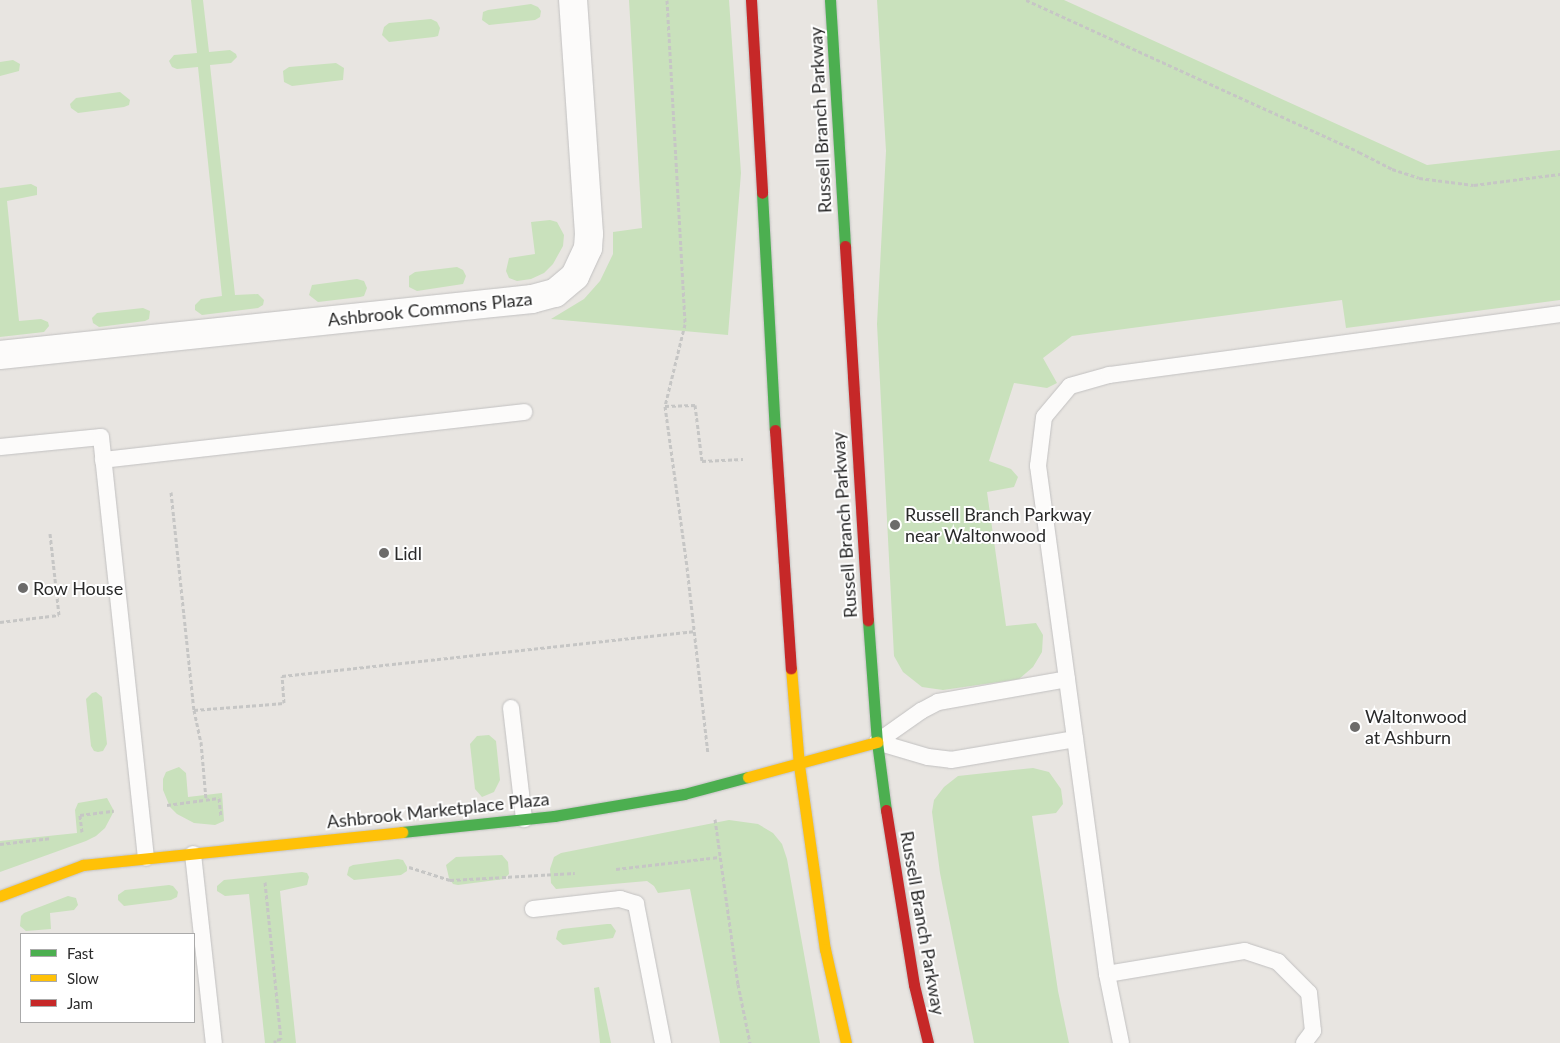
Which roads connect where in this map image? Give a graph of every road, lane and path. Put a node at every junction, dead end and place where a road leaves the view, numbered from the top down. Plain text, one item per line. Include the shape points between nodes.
1 (573, 0) edge
2 (667, 0) edge
3 (751, 0) edge
4 (830, 0) edge
5 (1026, 0) edge
6 (1560, 174) edge
7 (1560, 314) edge
8 (0, 355) edge
9 (665, 406) junction
10 (524, 412) dead end
11 (0, 447) edge
12 (777, 457) junction
13 (103, 460) junction
14 (171, 492) dead end
15 (50, 533) dead end
16 (0, 622) edge
17 (694, 630) junction
18 (1067, 679) junction
19 (511, 708) dead end
20 (194, 710) junction
21 (1075, 739) junction
22 (877, 742) junction
23 (799, 765) junction
24 (712, 787) junction
25 (206, 799) dead end
26 (524, 819) junction
27 (193, 854) junction
28 (146, 858) junction
29 (265, 882) dead end
30 (0, 896) edge
31 (533, 909) dead end
32 (1107, 974) junction
33 (214, 1043) edge
34 (275, 1043) edge
35 (663, 1043) edge
36 (750, 1043) edge
37 (846, 1043) edge
38 (928, 1043) edge
39 (1121, 1043) edge
40 (1304, 1043) edge

1 - 8 street, Ashbrook Commons Plaza via 590,234 588,248 575,276 555,293 532,299
2 - 9 path via 685,324
3 - 12 main road
4 - 22 main road, Russell Branch Parkway
5 - 6 path via 1392,169 1419,178 1474,185
7 - 18 lane via 1109,375 1070,386 1044,417 1038,466
9 - 12 path via 695,405 702,461
9 - 17 path
10 - 13 lane
11 - 13 lane via 101,436
12 - 23 main road
13 - 28 lane
14 - 20 path
15 - 16 path via 59,614
17 - 20 path via 282,676 284,703
17 - 24 path
18 - 21 lane
18 - 22 lane via 938,702
19 - 26 lane
20 - 25 path via 201,742
21 - 22 lane via 950,760
21 - 32 lane
22 - 23 main road, Ashbrook Marketplace Plaza
22 - 38 main road, Russell Branch Parkway via 894,869 914,985
23 - 24 main road, Ashbrook Marketplace Plaza
23 - 37 main road via 825,949
24 - 26 main road, Ashbrook Marketplace Plaza
24 - 36 path via 722,877
26 - 27 main road, Ashbrook Marketplace Plaza
27 - 28 main road, Ashbrook Marketplace Plaza
27 - 33 lane
28 - 30 main road, Ashbrook Marketplace Plaza via 83,865
29 - 34 path via 281,1039
31 - 35 lane via 620,899 636,904
32 - 39 lane
32 - 40 lane via 1245,951 1278,962 1310,993 1313,1030

